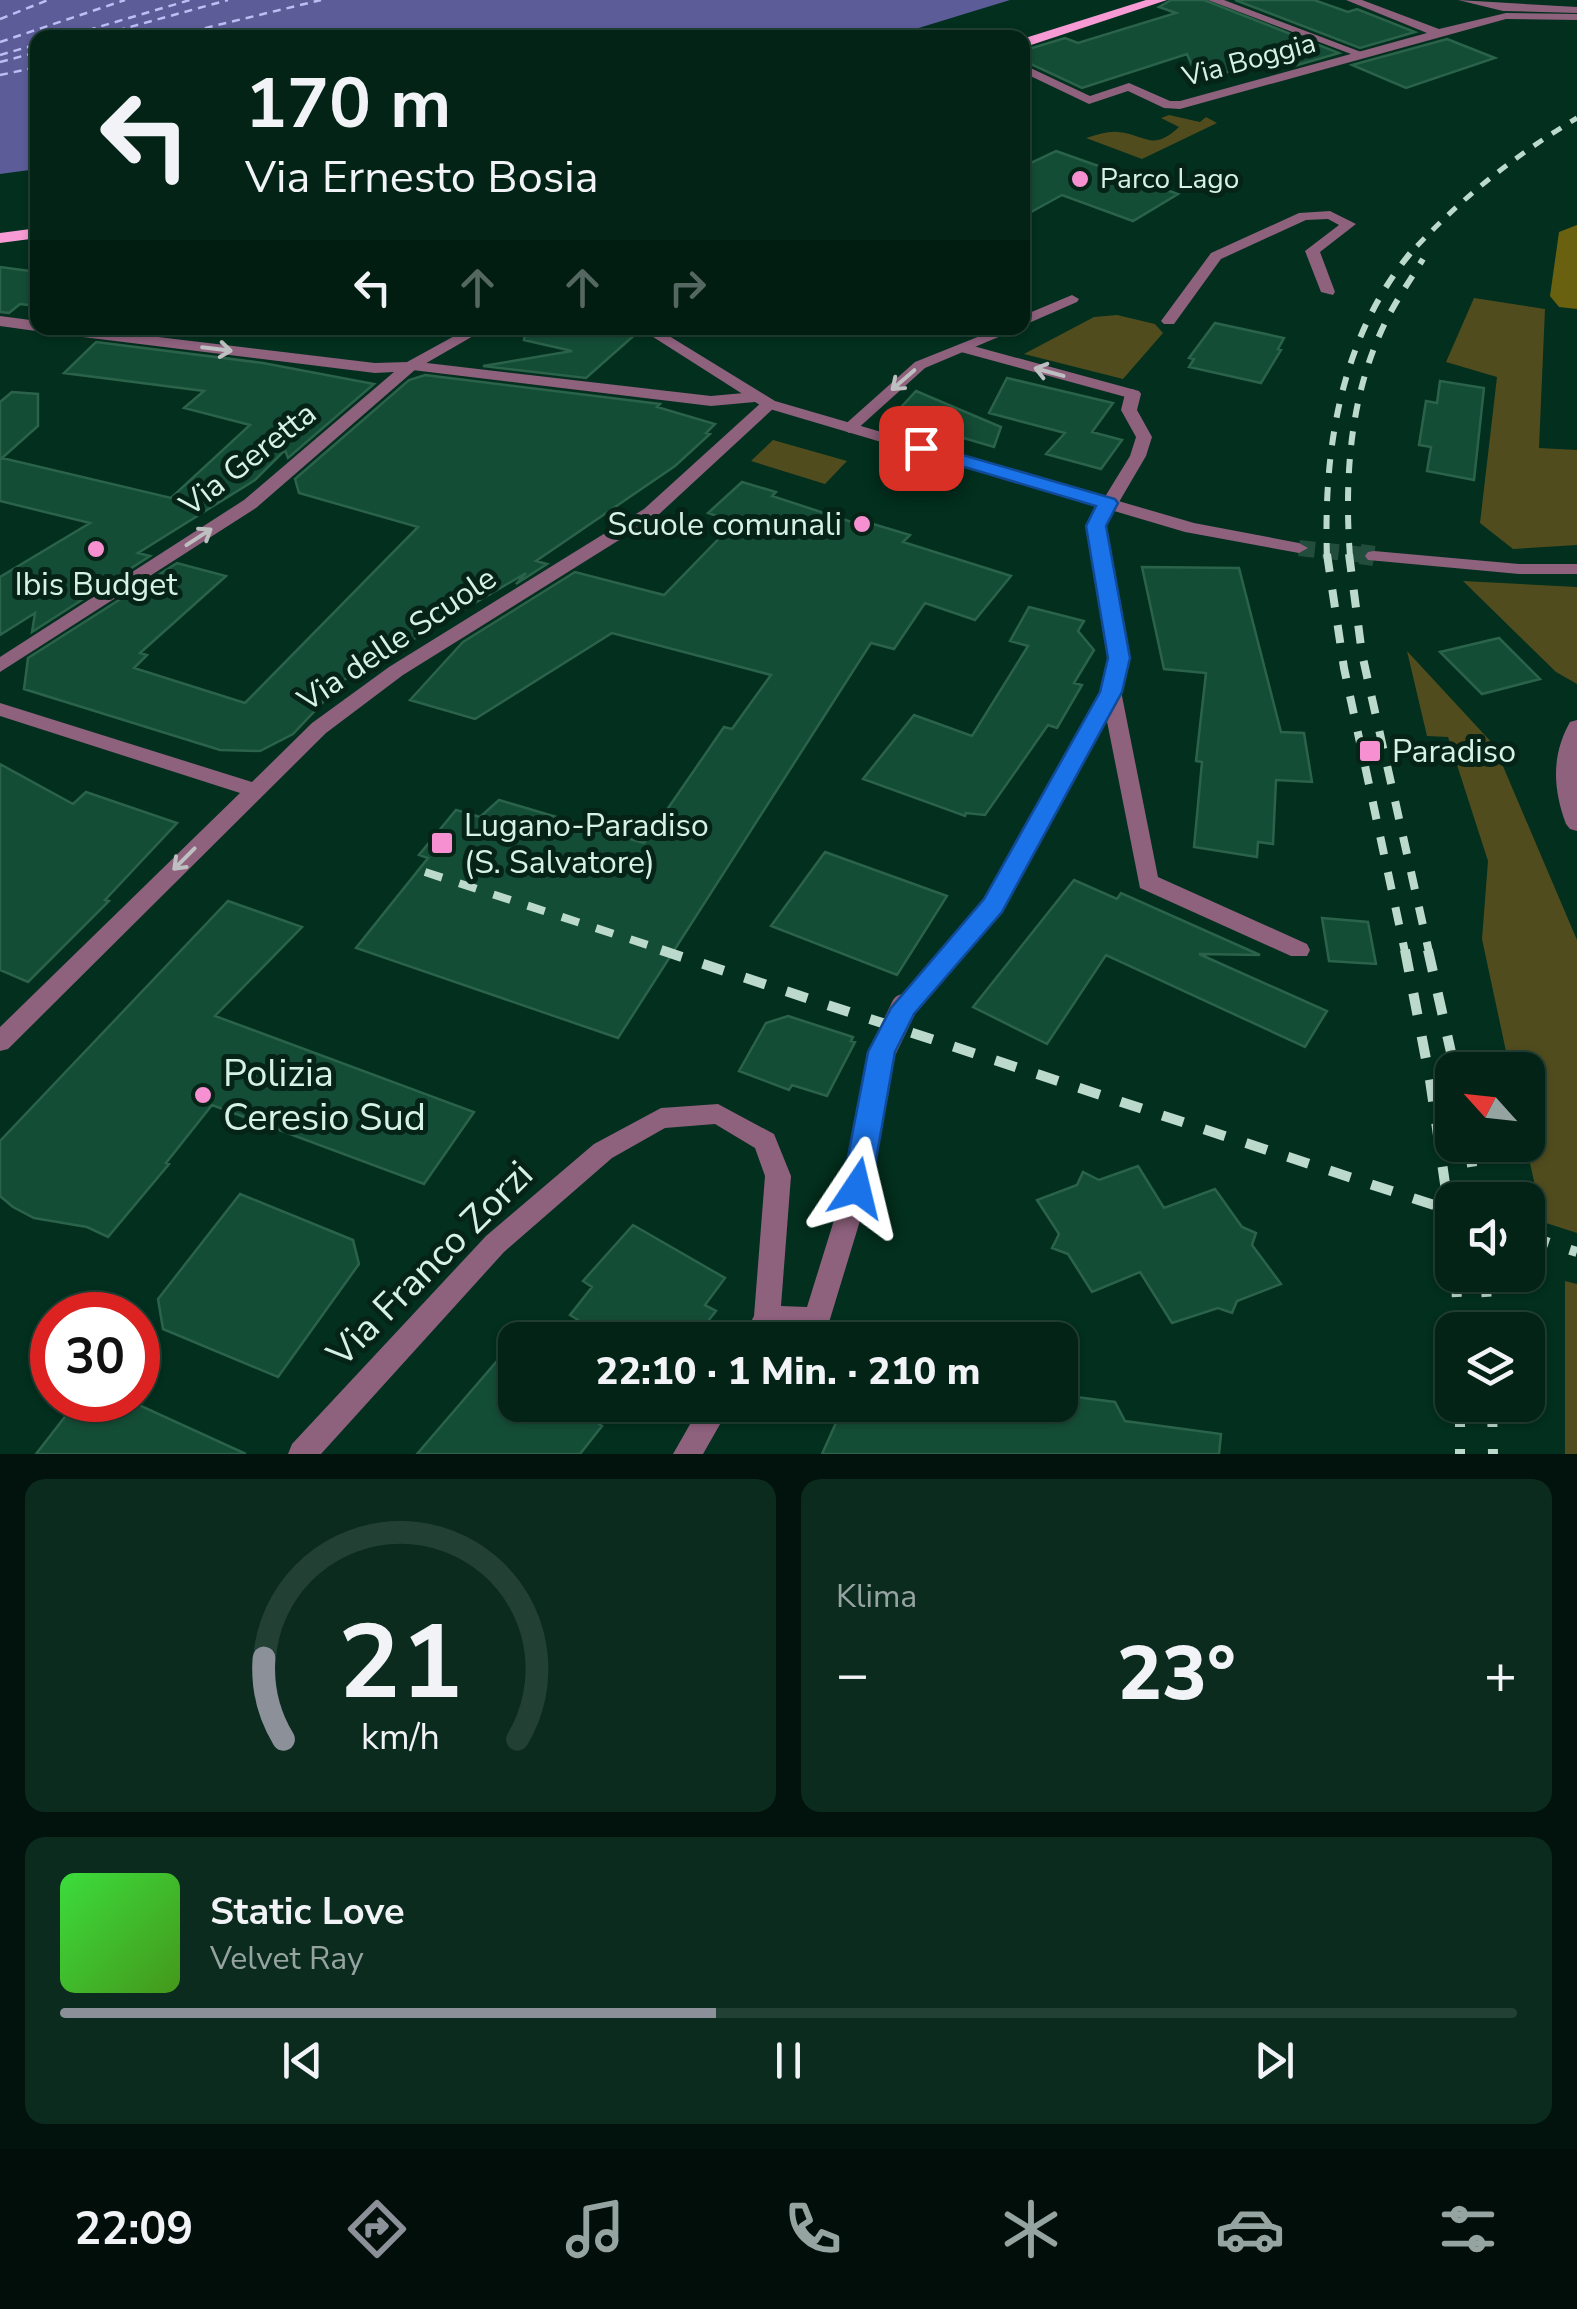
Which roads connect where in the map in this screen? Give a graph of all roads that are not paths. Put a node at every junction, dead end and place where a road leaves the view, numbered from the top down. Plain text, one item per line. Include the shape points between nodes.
1 (1160, 0) edge
2 (1214, 0) edge
3 (1352, 0) edge
4 (1464, 0) edge
5 (1577, 14) edge
6 (1438, 32) junction
7 (1030, 41) edge
8 (1364, 55) junction
9 (1030, 71) edge
10 (30, 235) edge
11 (0, 238) edge
12 (1328, 292) dead end
13 (1072, 299) dead end
14 (1030, 318) edge
15 (0, 321) edge
16 (1170, 321) dead end
17 (30, 325) edge
18 (107, 335) edge
19 (465, 335) edge
20 (657, 335) edge
21 (997, 335) edge
22 (966, 349) junction
23 (410, 366) junction
24 (762, 400) junction
25 (849, 428) junction
26 (1108, 503) junction
27 (1299, 548) tunnel mouth
28 (1374, 556) tunnel mouth
29 (1577, 569) edge
30 (0, 666) edge
31 (1111, 692) junction
32 (0, 709) edge
33 (1577, 727) edge
34 (253, 790) junction
35 (1577, 824) edge
36 (1299, 950) dead end
37 (0, 1042) edge
38 (762, 1322) edge
39 (805, 1322) edge
40 (707, 1422) edge
41 (302, 1454) edge
42 (687, 1454) edge

1 - 7 main road
2 - 8 street
3 - 6 street
4 - 5 street
5 - 6 street, Via Boggia via 1506,16
6 - 8 street, Via Boggia
8 - 9 street, Via Boggia via 1180,105 1129,87 1089,100
10 - 11 main road
12 - 16 street via 1312,251 1349,224 1304,216 1216,256
13 - 14 street
15 - 17 street
18 -> 23 street via 374,368
19 - 23 street, Via Geretta
20 - 24 street
21 - 22 street
22 -> 25 street via 920,364
26 -> 22 street via 1144,437 1129,410 1133,394
23 - 24 street via 711,401
30 -> 23 street, Via Geretta via 250,504
24 - 25 street
24 - 34 street, Via delle Scuole via 650,513 357,698
25 - 26 street
26 - 27 street via 1234,539
26 - 31 street via 1096,526 1119,658
28 - 29 street
31 - 36 street via 1148,882
31 - 39 street, bridge via 993,906 904,1008 882,1052 857,1188 817,1320
32 - 34 street
33 - 35 street via 1564,782
34 -> 37 street, Via delle Scuole
38 - 41 street, Via Franco Zorzi via 778,1176 765,1141 718,1114 660,1118 603,1150 494,1244
40 - 42 street

